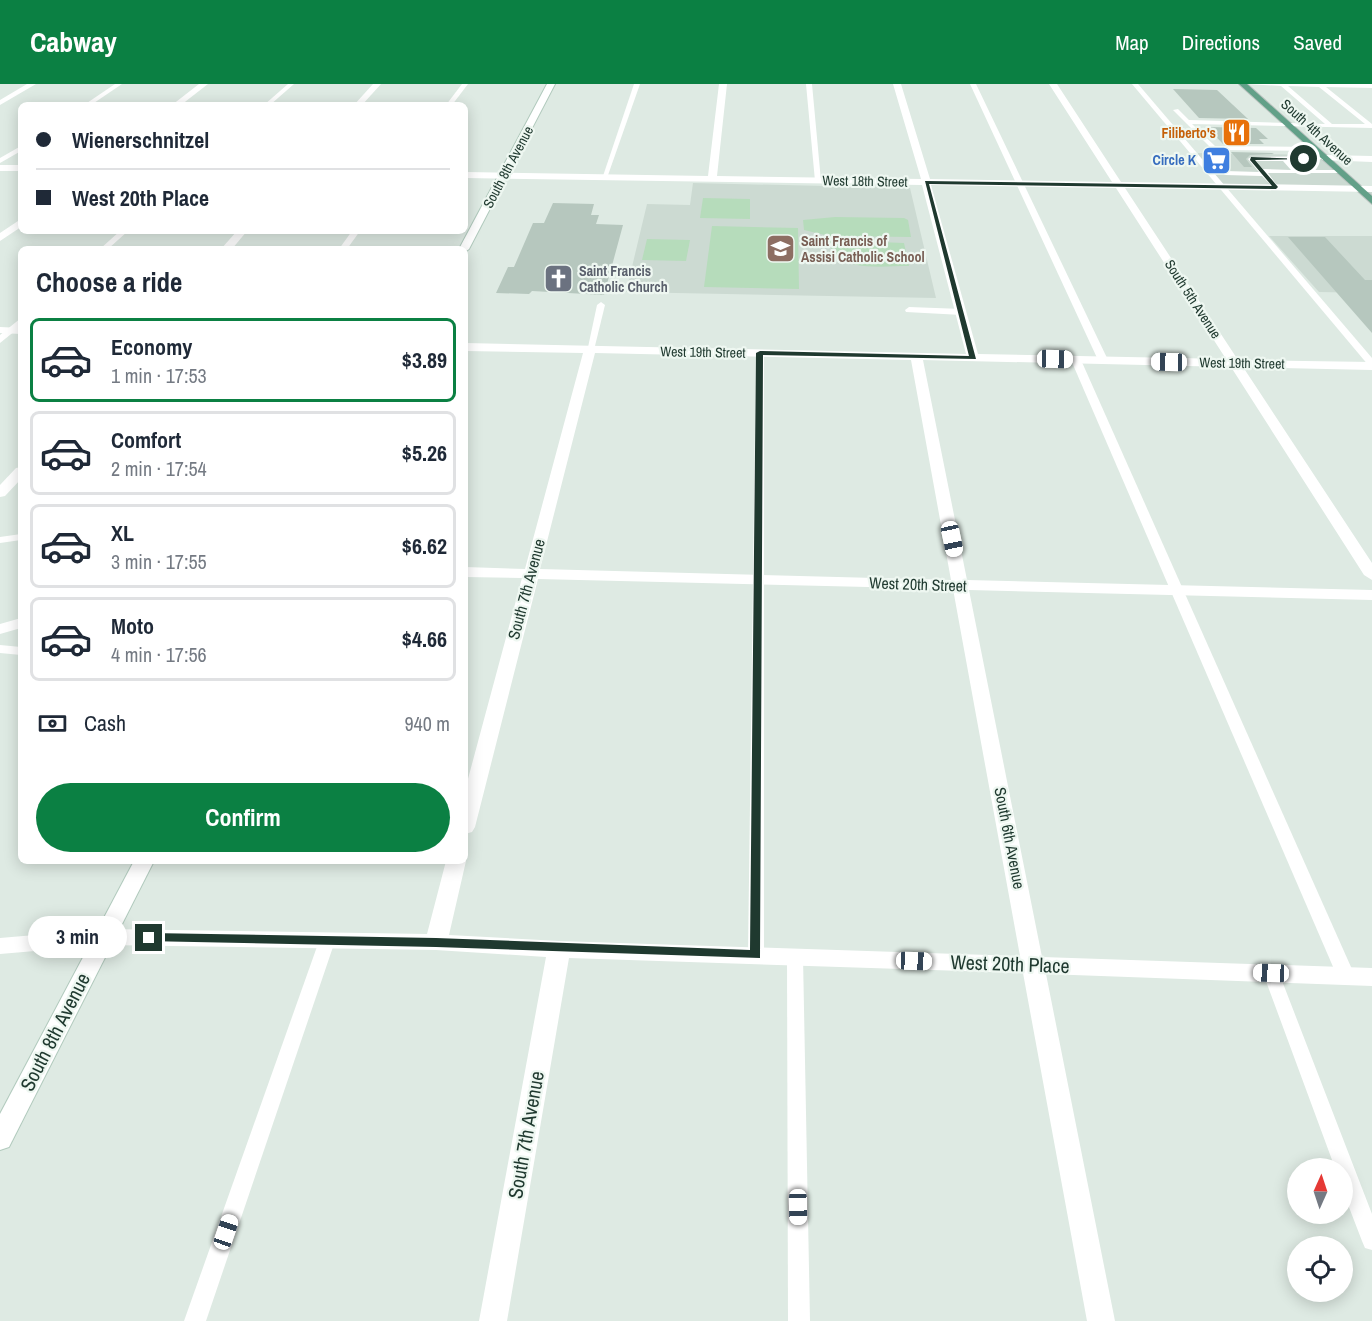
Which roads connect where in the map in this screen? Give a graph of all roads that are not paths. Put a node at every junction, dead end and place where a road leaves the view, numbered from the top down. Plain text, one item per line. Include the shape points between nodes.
1 (32, 84) edge
2 (119, 84) edge
3 (204, 84) edge
4 (291, 84) edge
5 (377, 84) edge
6 (465, 84) edge
7 (551, 84) edge
8 (637, 84) edge
9 (723, 84) edge
10 (809, 84) edge
11 (897, 84) edge
12 (973, 84) edge
13 (1053, 84) edge
14 (1135, 84) edge
15 (1244, 84) edge
16 (1249, 84) edge
17 (1283, 84) edge
18 (1320, 85) edge
19 (1372, 86) edge
20 (92, 102) edge
21 (180, 102) edge
22 (270, 102) edge
23 (361, 102) edge
24 (451, 102) edge
25 (0, 103) edge
26 (1176, 110) dead end
27 (1187, 122) junction
28 (1287, 124) junction
29 (1331, 126) junction
30 (1371, 126) edge
31 (1204, 139) junction
32 (1214, 139) dead end
33 (1293, 140) dead end
34 (1305, 140) junction
35 (1316, 149) junction
36 (18, 150) edge
37 (1325, 158) junction
38 (1284, 159) junction
39 (1372, 159) edge
40 (0, 161) edge
41 (0, 168) edge
42 (18, 168) edge
43 (1297, 172) junction
44 (1341, 172) junction
45 (1225, 173) dead end
46 (1263, 173) junction
47 (468, 176) edge
48 (503, 176) junction
49 (604, 178) junction
50 (712, 179) junction
51 (818, 181) junction
52 (926, 182) junction
53 (1020, 184) junction
54 (1119, 185) junction
55 (1220, 187) junction
56 (1276, 188) junction
57 (1359, 189) junction
58 (1372, 189) edge
59 (1372, 201) edge
60 (18, 224) edge
61 (121, 234) edge
62 (239, 234) edge
63 (354, 234) edge
64 (0, 238) edge
65 (107, 246) edge
66 (229, 246) edge
67 (344, 246) edge
68 (466, 246) edge
69 (601, 305) dead end
70 (909, 310) dead end
71 (962, 312) junction
72 (11, 330) edge
73 (0, 340) edge
74 (468, 347) edge
75 (590, 350) junction
76 (760, 353) junction
77 (916, 356) junction
78 (973, 358) junction
79 (1076, 360) junction
80 (1103, 360) junction
81 (1236, 363) junction
82 (1372, 365) edge
83 (18, 474) edge
84 (0, 493) edge
85 (18, 537) edge
86 (0, 540) edge
87 (468, 572) edge
88 (530, 574) junction
89 (1372, 575) edge
90 (758, 578) junction
91 (961, 585) junction
92 (1178, 591) junction
93 (1372, 595) edge
94 (18, 624) edge
95 (0, 628) edge
96 (0, 649) edge
97 (18, 651) edge
98 (468, 815) edge
99 (142, 864) edge
100 (455, 864) edge
101 (105, 937) junction
102 (327, 941) junction
103 (436, 942) junction
104 (0, 946) edge
105 (559, 949) junction
106 (756, 955) junction
107 (795, 957) junction
108 (1034, 964) junction
109 (1271, 973) junction
110 (1346, 976) junction
111 (1372, 977) edge
112 (0, 1139) edge
113 (1372, 1240) edge
114 (195, 1321) edge
115 (493, 1321) edge
116 (800, 1321) edge
117 (1101, 1321) edge

1 - 25 street
2 - 20 lane
3 - 21 street
4 - 22 lane
5 - 23 street
6 - 24 lane
7 - 48 street, South 8th Avenue
8 - 49 lane
9 - 50 street
10 - 51 lane
11 - 52 street
12 - 53 lane
13 - 54 street, South 5th Avenue
14 - 55 lane
15 - 28 main road, South 4th Avenue
16 - 17 lane
17 - 18 lane
17 - 29 lane
18 - 19 lane
18 - 30 lane
26 - 27 lane
27 - 28 lane
27 - 31 lane
28 - 29 lane
28 - 34 main road, South 4th Avenue
29 - 30 lane
31 - 32 lane
31 - 35 lane via 1213,148
33 - 34 lane
34 - 35 main road, South 4th Avenue
35 - 37 main road, South 4th Avenue
36 - 40 lane
37 - 38 lane
37 - 39 street
37 - 44 main road, South 4th Avenue
38 - 43 lane
38 - 46 lane via 1251,159
41 - 42 street
43 - 44 lane
43 - 46 lane
44 - 57 main road, South 4th Avenue
45 - 46 lane
46 - 56 lane
47 - 48 street, West 18th Street
48 - 49 street, West 18th Street
48 - 68 street, South 8th Avenue
49 - 50 street, West 18th Street
50 - 51 street, West 18th Street
51 - 52 street, West 18th Street
52 - 53 street, West 18th Street
52 - 71 street
53 - 54 street, West 18th Street
53 - 80 lane
54 - 55 street, West 18th Street
54 - 81 street, South 5th Avenue
55 - 56 street, West 18th Street
55 - 82 lane
56 - 57 street, West 18th Street
57 - 58 street, West 18th Street
57 - 59 main road, South 4th Avenue
60 - 64 street
61 - 65 lane
62 - 66 street
63 - 67 lane
69 - 75 lane
70 - 71 lane
71 - 78 street
72 - 73 lane
74 - 75 street, West 19th Street
75 - 76 street, West 19th Street
75 - 88 street, South 7th Avenue
76 - 77 street, West 19th Street
76 - 90 lane
77 - 78 street, West 19th Street
77 - 91 street, South 6th Avenue
78 - 79 street, West 19th Street
79 - 80 street, West 19th Street
79 - 92 lane
80 - 81 street, West 19th Street
81 - 82 street, West 19th Street
81 - 89 street, South 5th Avenue
83 - 84 street
85 - 86 lane
87 - 88 street, West 20th Street
88 - 90 street, West 20th Street
88 - 98 street, South 7th Avenue
90 - 91 street, West 20th Street
90 - 106 lane
91 - 92 street, West 20th Street
91 - 108 street, South 6th Avenue
92 - 93 street, West 20th Street
92 - 110 lane
94 - 95 street
96 - 97 lane
99 - 101 street, South 8th Avenue
100 - 103 street
101 - 102 street, West 20th Place
101 - 104 street, West 20th Place
101 - 112 street, South 8th Avenue
102 - 103 street, West 20th Place
102 - 114 lane
103 - 105 street, West 20th Place
105 - 106 street, West 20th Place
105 - 115 street, South 7th Avenue
106 - 107 street, West 20th Place
107 - 108 street, West 20th Place
107 - 116 lane
108 - 109 street, West 20th Place
108 - 117 street, South 6th Avenue
109 - 110 street, West 20th Place
109 - 113 lane
110 - 111 street, West 20th Place

